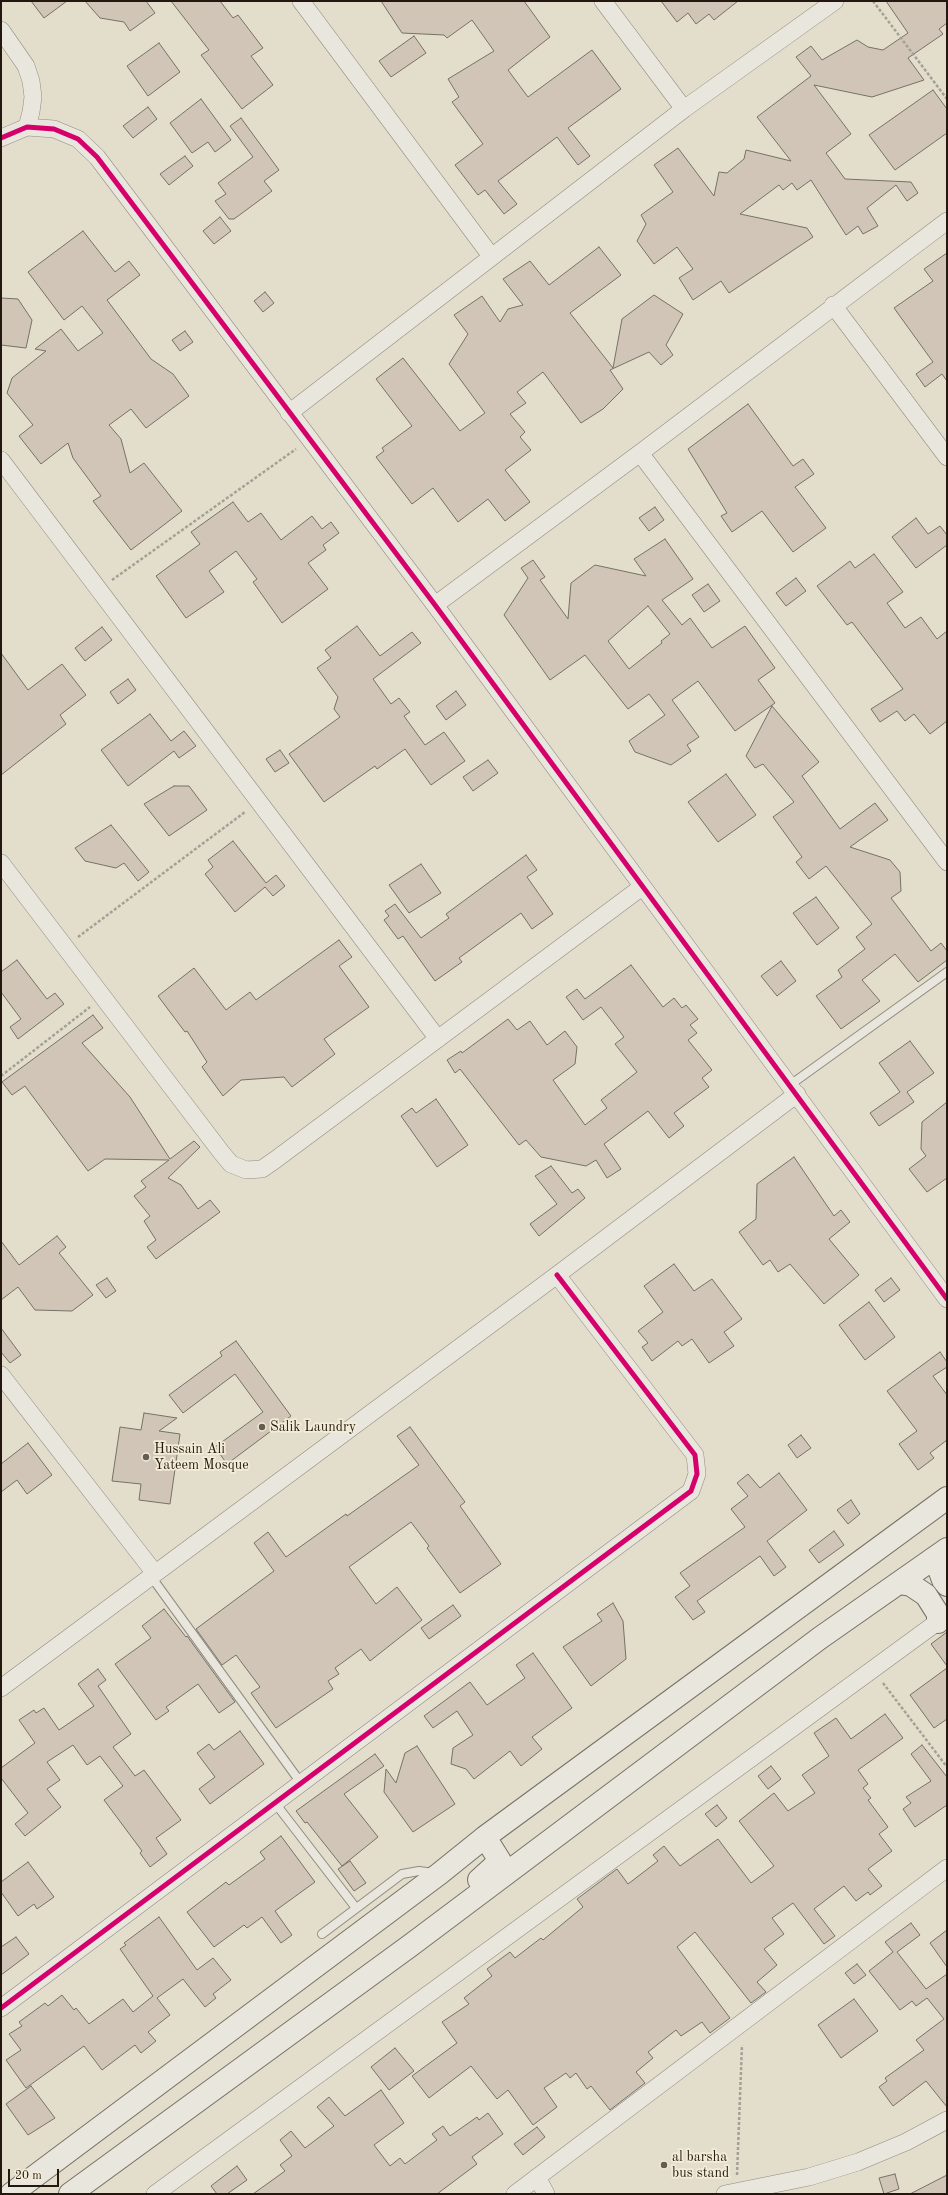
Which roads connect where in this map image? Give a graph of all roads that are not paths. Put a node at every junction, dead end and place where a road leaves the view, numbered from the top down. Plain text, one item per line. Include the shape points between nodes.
1 (300, 1) edge
2 (603, 1) edge
3 (835, 1) edge
4 (1, 30) edge
5 (684, 109) junction
6 (27, 128) junction
7 (1, 138) edge
8 (947, 220) edge
9 (491, 256) junction
10 (833, 305) junction
11 (289, 413) junction
12 (640, 453) junction
13 (947, 457) edge
14 (1, 460) edge
15 (435, 605) junction
16 (947, 862) edge
17 (1, 863) edge
18 (642, 887) junction
19 (947, 972) edge
20 (438, 1039) junction
21 (794, 1089) junction
22 (556, 1275) junction
23 (947, 1298) edge
24 (1, 1375) edge
25 (947, 1498) edge
26 (944, 1552) edge
27 (152, 1574) junction
28 (899, 1583) junction
29 (947, 1585) edge
30 (942, 1619) edge
31 (1, 1688) edge
32 (301, 1783) junction
33 (274, 1803) junction
34 (485, 1837) junction
35 (947, 1868) edge
36 (439, 1874) junction
37 (356, 1908) junction
38 (322, 1934) dead end
39 (411, 1944) junction
40 (1, 2008) edge
41 (947, 2120) edge
42 (537, 2177) junction
43 (730, 2193) edge
44 (11, 2194) edge
45 (70, 2194) edge
46 (155, 2194) edge
47 (515, 2194) edge
48 (546, 2194) edge

1 - 9 street
2 - 5 street
3 - 5 street
4 - 6 street via 26,66 31,81 32,112
5 - 9 street
6 - 7 street
6 - 11 street via 54,129 78,139 97,157
8 - 10 street
9 - 11 street
10 - 12 street
10 - 13 street
11 - 15 street
12 - 15 street
12 - 16 street
14 - 20 street
15 - 18 street
17 - 20 street via 231,1164 246,1170 262,1168 276,1160
18 - 20 street
18 - 21 street
19 - 21 lane
21 - 22 street
21 - 23 street
22 - 27 street
22 - 32 street via 695,1455 697,1474 691,1491
24 - 27 street
25 - 34 main road
26 - 28 main road
26 - 29 main road via 939,1569
27 - 31 street
27 - 32 lane
28 - 30 main road via 919,1589
28 - 39 main road via 820,1638
30 - 46 street
32 - 33 street
33 - 37 lane
33 - 40 street
34 - 36 main road
34 - 39 main road via 500,1859 499,1864 423,1924
35 - 42 street
36 - 37 lane via 419,1870 402,1874
36 - 44 main road
37 - 38 lane
39 - 45 main road
41 - 43 street via 906,2142 858,2162 810,2177
42 - 47 street
42 - 48 street

